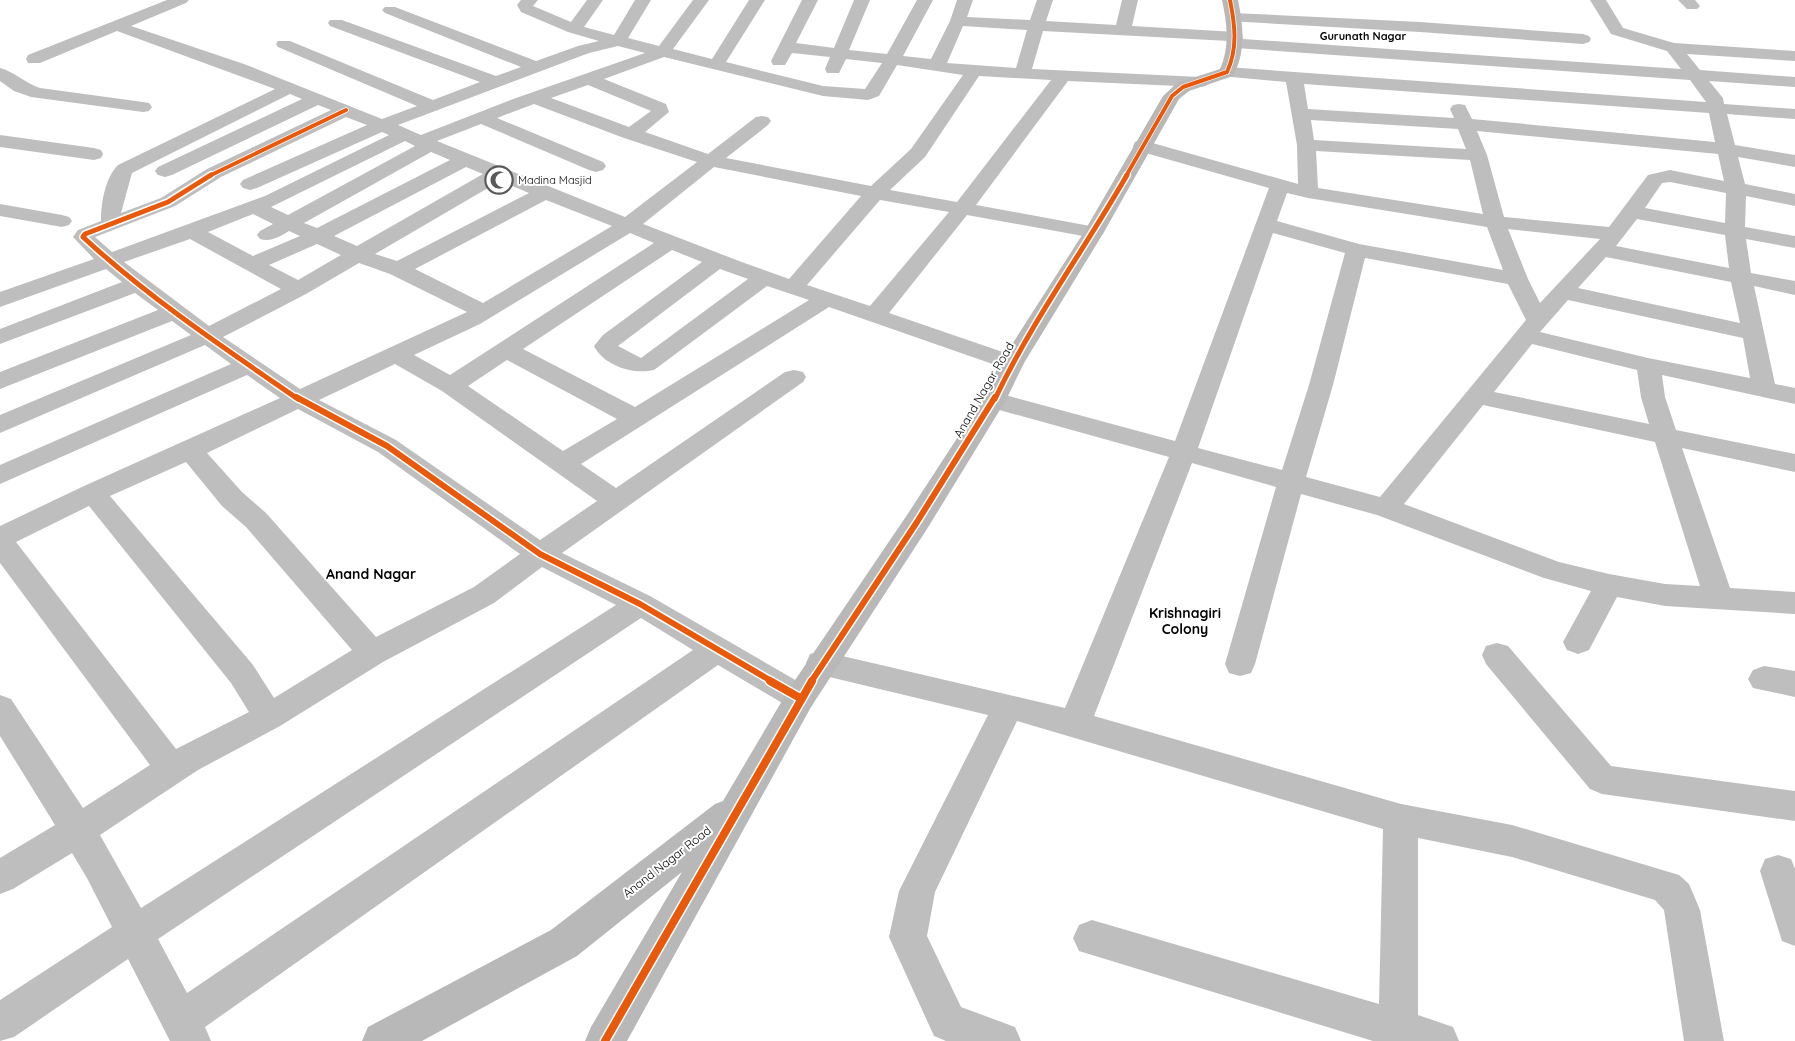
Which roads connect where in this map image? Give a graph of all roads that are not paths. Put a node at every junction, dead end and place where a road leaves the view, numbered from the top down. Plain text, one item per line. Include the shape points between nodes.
1 (181, 0) edge
2 (530, 0) edge
3 (595, 0) edge
4 (643, 0) edge
5 (701, 0) edge
6 (756, 0) edge
7 (810, 0) edge
8 (862, 0) edge
9 (925, 0) edge
10 (965, 0) edge
11 (1045, 0) edge
12 (1130, 0) edge
13 (1598, 0) edge
14 (390, 10) dead end
15 (958, 21) junction
16 (336, 23) dead end
17 (1234, 24) edge
18 (1036, 27) junction
19 (1420, 27) junction
20 (120, 28) junction
21 (574, 29) junction
22 (1123, 30) junction
23 (1618, 31) junction
24 (1583, 39) junction
25 (618, 42) junction
26 (284, 44) dead end
27 (786, 47) junction
28 (1672, 48) junction
29 (663, 52) junction
30 (839, 54) junction
31 (1437, 56) junction
32 (1795, 56) edge
33 (34, 59) dead end
34 (893, 59) junction
35 (1548, 64) junction
36 (716, 65) junction
37 (939, 65) junction
38 (536, 66) junction
39 (973, 72) junction
40 (1227, 72) junction
41 (0, 73) edge
42 (1023, 74) junction
43 (1694, 74) junction
44 (1064, 75) junction
45 (770, 78) junction
46 (1294, 78) junction
47 (589, 79) junction
48 (496, 82) junction
49 (1200, 82) junction
50 (1795, 82) edge
51 (18, 86) junction
52 (290, 88) junction
53 (1451, 90) junction
54 (823, 91) junction
55 (0, 95) edge
56 (317, 98) junction
57 (536, 98) junction
58 (433, 106) junction
59 (142, 107) dead end
60 (1716, 108) junction
61 (346, 110) junction
62 (1300, 114) junction
63 (482, 118) junction
64 (1791, 118) edge
65 (762, 121) dead end
66 (1466, 124) junction
67 (382, 125) junction
68 (631, 134) junction
69 (418, 140) junction
70 (0, 141) edge
71 (1306, 145) junction
72 (1142, 146) junction
73 (1726, 149) junction
74 (94, 154) dead end
75 (1478, 155) junction
76 (465, 160) junction
77 (712, 161) junction
78 (1795, 161) edge
79 (596, 166) dead end
80 (165, 171) dead end
81 (498, 174) junction
82 (250, 184) dead end
83 (1280, 185) junction
84 (1736, 189) junction
85 (1308, 192) junction
86 (544, 193) junction
87 (875, 193) junction
88 (1795, 200) edge
89 (253, 207) junction
90 (962, 209) junction
91 (0, 210) edge
92 (1634, 212) junction
93 (62, 221) dead end
94 (1495, 222) junction
95 (112, 223) junction
96 (289, 223) junction
97 (1265, 224) junction
98 (627, 226) junction
99 (192, 231) junction
100 (1735, 231) junction
101 (1094, 232) junction
102 (267, 235) dead end
103 (317, 236) junction
104 (670, 242) junction
105 (1609, 242) junction
106 (1795, 242) edge
107 (1356, 250) junction
108 (358, 255) junction
109 (109, 261) junction
110 (717, 261) junction
111 (251, 265) junction
112 (398, 269) junction
113 (764, 278) junction
114 (1741, 278) junction
115 (1516, 279) junction
116 (138, 284) junction
117 (793, 288) junction
118 (1795, 288) edge
119 (298, 290) junction
120 (1564, 292) junction
121 (827, 299) junction
122 (0, 300) edge
123 (176, 311) junction
124 (484, 312) junction
125 (874, 316) junction
126 (1532, 328) junction
127 (1754, 334) junction
128 (207, 336) junction
129 (0, 337) edge
130 (507, 350) junction
131 (396, 354) junction
132 (1012, 363) junction
133 (249, 365) junction
134 (1648, 365) junction
135 (794, 377) dead end
136 (0, 381) edge
137 (451, 386) junction
138 (1764, 389) junction
139 (1478, 396) junction
140 (1795, 396) edge
141 (298, 399) junction
142 (994, 400) junction
143 (635, 418) junction
144 (0, 425) edge
145 (1666, 437) junction
146 (190, 450) junction
147 (1184, 452) junction
148 (1795, 463) edge
149 (562, 464) junction
150 (0, 475) edge
151 (1291, 482) junction
152 (93, 493) junction
153 (616, 501) junction
154 (1386, 508) junction
155 (0, 540) edge
156 (540, 554) junction
157 (1609, 585) junction
158 (1718, 599) junction
159 (1795, 603) edge
160 (640, 604) junction
161 (1578, 642) dead end
162 (717, 649) junction
163 (372, 653) junction
164 (1498, 655) dead end
165 (821, 663) junction
166 (1240, 664) dead end
167 (1764, 679) dead end
168 (1795, 684) edge
169 (800, 698) junction
170 (1008, 706) junction
171 (0, 708) edge
172 (269, 717) junction
173 (1075, 723) junction
174 (172, 769) junction
175 (738, 806) junction
176 (1795, 806) edge
177 (1401, 819) junction
178 (77, 831) junction
179 (1778, 871) dead end
180 (0, 877) edge
181 (1795, 928) edge
182 (134, 933) junction
183 (1092, 938) dead end
184 (0, 1023) edge
185 (185, 1031) edge
186 (1398, 1035) edge
187 (382, 1041) edge
188 (605, 1041) edge
189 (1001, 1041) edge
190 (1439, 1041) edge
191 (1704, 1041) edge

1 - 20 street
2 - 21 street via 526,9
3 - 21 street
4 - 25 street
5 - 29 street
6 - 36 street
7 - 27 street
8 - 30 street
9 - 34 street
10 - 15 street
11 - 18 street
12 - 22 street
13 - 23 street
14 - 38 street
15 - 18 street
15 - 37 street
16 - 48 street
17 - 19 street
17 - 22 street
17 - 31 street
17 - 40 street via 1233,61
18 - 22 street
18 - 42 street
19 - 24 street
19 - 31 street
20 - 33 street
20 - 52 street
21 - 25 street
23 - 24 street
23 - 28 street
24 - 35 street
25 - 29 street
25 - 38 street via 584,49
26 - 58 street
27 - 30 street
27 - 45 street
28 - 32 street
28 - 43 street
29 - 36 street
29 - 47 street
30 - 34 street
30 - 54 street
31 - 35 street
31 - 53 street
34 - 37 street
34 - 54 street via 868,95
35 - 43 street
36 - 45 street
37 - 39 street
38 - 48 street
39 - 42 street
39 - 87 street via 918,153
40 - 46 street
40 - 49 street, Anand Nagar Road
41 - 51 street
42 - 44 street
43 - 50 street
43 - 60 street via 1714,98
44 - 49 street
44 - 90 street
45 - 54 street
46 - 53 street
46 - 62 street
47 - 57 street
47 - 68 street via 660,108 660,112
48 - 58 street
49 - 72 street, Anand Nagar Road via 1183,87 1172,96
51 - 55 street
51 - 59 street via 37,93
52 - 56 street
52 - 95 street via 125,169 111,208
53 - 60 street
53 - 66 street
56 - 61 street
56 - 80 street
57 - 63 street
57 - 68 street
58 - 67 street
60 - 64 street
60 - 73 street
61 - 67 street
61 - 95 street via 214,173 168,202
62 - 66 street
62 - 71 street
63 - 69 street
63 - 79 street
65 - 77 street
66 - 73 street
66 - 75 street
67 - 69 street
67 - 82 street
68 - 77 street
69 - 76 street
69 - 89 street
69 - 96 street
70 - 74 street
71 - 75 street
71 - 85 street
72 - 83 street
72 - 101 street, Anand Nagar Road
73 - 78 street
73 - 84 street
75 - 94 street
76 - 81 street
76 - 103 street
77 - 87 street
77 - 98 street
81 - 86 street
81 - 108 street
83 - 85 street
83 - 97 street
84 - 88 street
84 - 92 street via 1661,176 1655,179
84 - 100 street
85 - 94 street
86 - 98 street
86 - 112 street
87 - 90 street
87 - 117 street
89 - 96 street
89 - 99 street
90 - 101 street
90 - 125 street
91 - 93 street
92 - 100 street
92 - 105 street
94 - 105 street
94 - 115 street
95 - 109 street via 85,234 83,238
96 - 102 street
96 - 103 street
97 - 107 street
97 - 147 street
98 - 104 street
98 - 124 street
99 - 109 street
99 - 111 street
100 - 106 street
100 - 114 street
101 - 132 street, Anand Nagar Road
103 - 108 street
103 - 111 street
104 - 110 street
104 - 130 street
105 - 114 street
105 - 120 street
107 - 115 street
107 - 151 street via 1321,385
108 - 112 street
108 - 119 street
109 - 116 street
109 - 122 street
110 - 113 street
110 - 113 street via 611,340 606,346 608,350 634,365 646,365
111 - 119 street
112 - 124 street
113 - 117 street
114 - 118 street
114 - 127 street
115 - 126 street
116 - 123 street
116 - 129 street
117 - 121 street
119 - 128 street
120 - 126 street
120 - 127 street
121 - 125 street
121 - 143 street
123 - 128 street
123 - 136 street
124 - 131 street
125 - 132 street
126 - 134 street
126 - 139 street
127 - 138 street
128 - 133 street
128 - 144 street
130 - 137 street
130 - 143 street
131 - 137 street
131 - 141 street
132 - 142 street, Anand Nagar Road
133 - 141 street
133 - 150 street
134 - 138 street
134 - 145 street via 1653,397
135 - 153 street
137 - 149 street
138 - 140 street
139 - 145 street
139 - 154 street
141 - 146 street
141 - 156 street via 387,446
142 - 147 street
142 - 165 street, Anand Nagar Road via 917,522
143 - 149 street
145 - 148 street
145 - 158 street
146 - 152 street
146 - 163 street
147 - 151 street
147 - 173 street
149 - 153 street
151 - 154 street
151 - 166 street
152 - 155 street
152 - 172 street via 242,674
153 - 156 street
154 - 157 street via 1554,571
155 - 174 street
156 - 160 street
156 - 163 street via 484,595
157 - 158 street via 1665,595
157 - 161 street
158 - 159 street
160 - 162 street
160 - 182 street
162 - 169 street
162 - 185 street
163 - 172 street
164 - 176 street via 1602,779
165 - 169 street, Anand Nagar Road
165 - 170 street
167 - 168 street
169 - 175 street, Anand Nagar Road
170 - 173 street
170 - 189 street via 917,891 908,937 948,1022
171 - 178 street
172 - 174 street
173 - 177 street
174 - 178 street
175 - 187 street, Anand Nagar Road via 564,943
175 - 188 street
177 - 186 street
177 - 191 street via 1512,841 1666,887 1676,896 1682,910
178 - 180 street
178 - 182 street via 100,866
179 - 181 street
182 - 184 street
182 - 185 street
183 - 186 street
186 - 190 street

